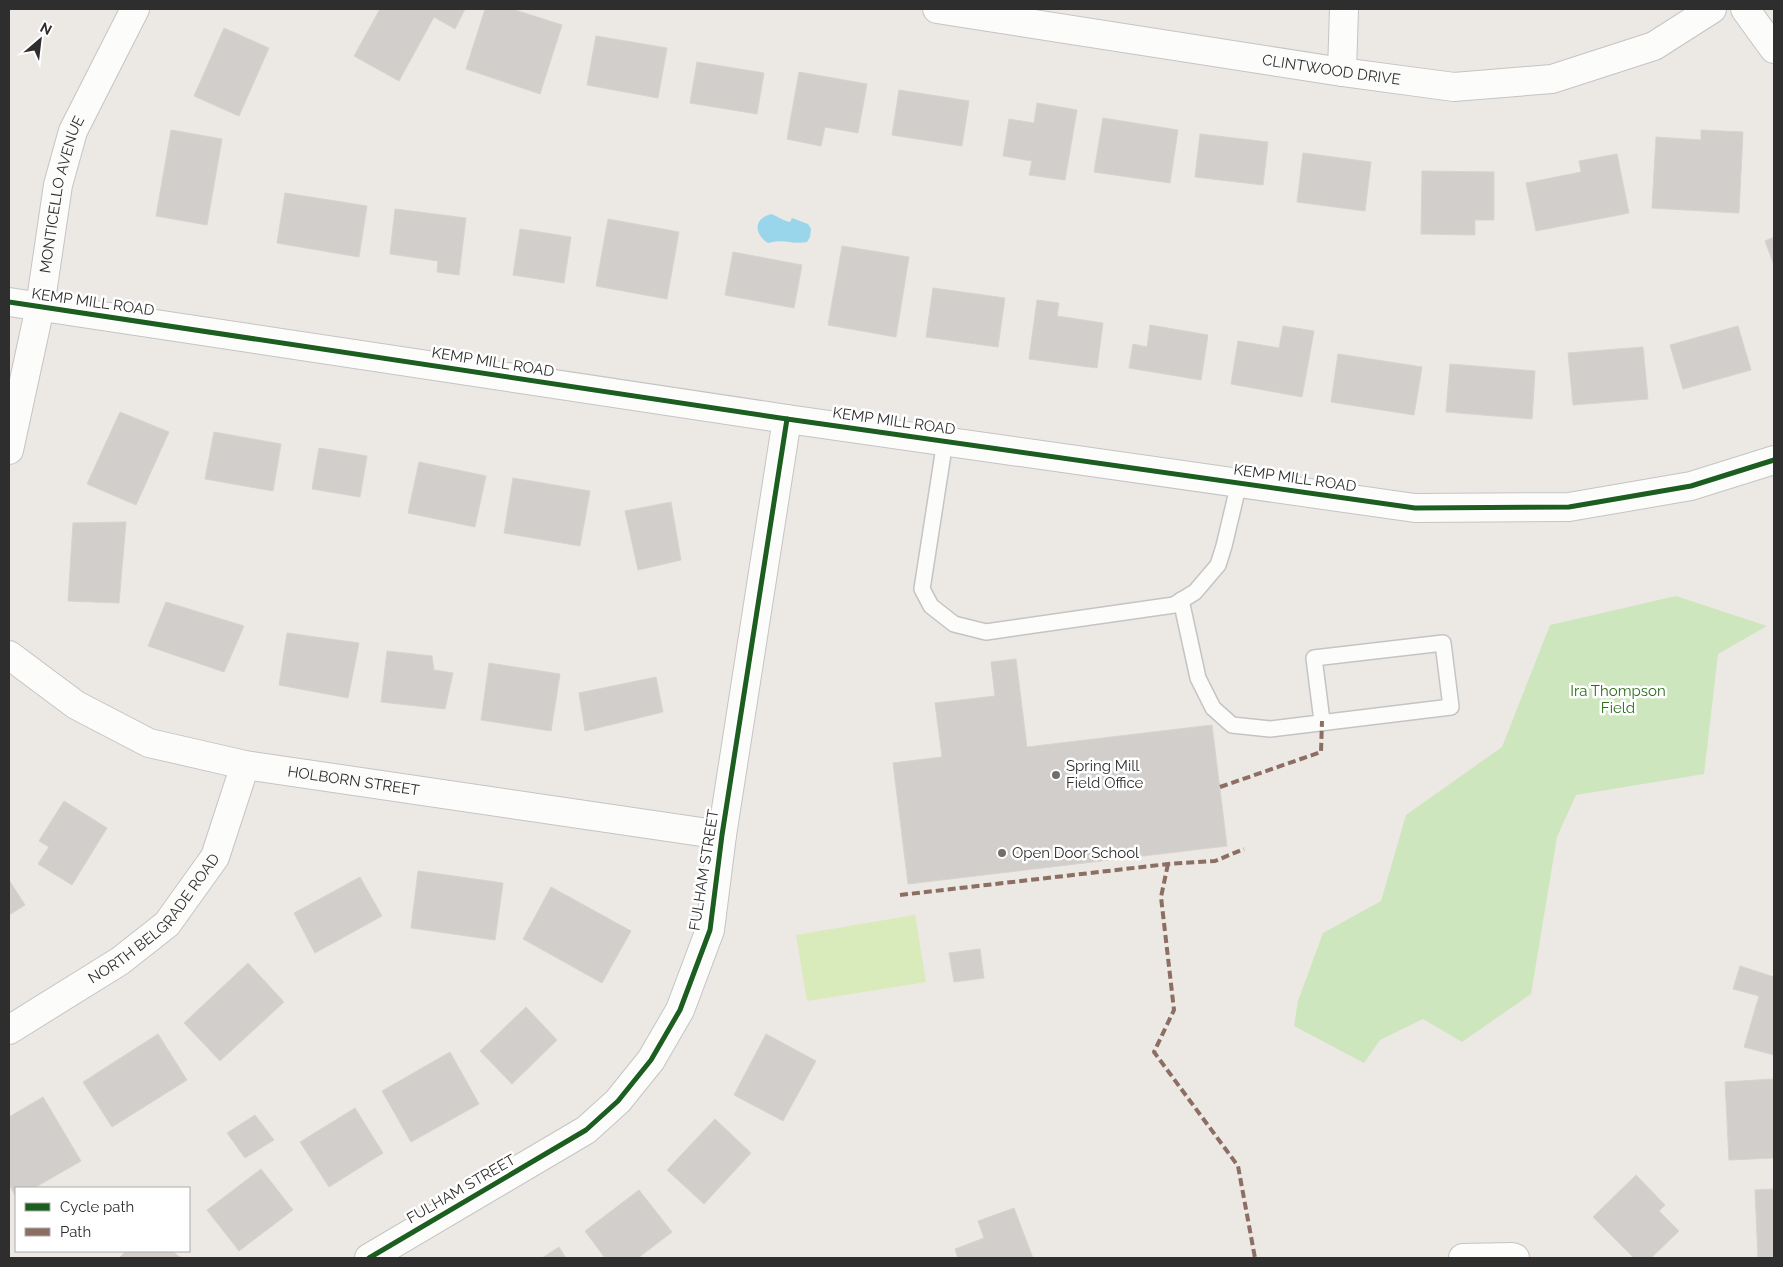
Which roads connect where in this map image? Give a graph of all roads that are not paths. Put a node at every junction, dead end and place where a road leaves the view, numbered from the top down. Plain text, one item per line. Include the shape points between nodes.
1 (135, 9) edge
2 (936, 9) edge
3 (1344, 9) edge
4 (1712, 9) edge
5 (1745, 9) edge
6 (1774, 49) edge
7 (1342, 72) junction
8 (9, 302) edge
9 (40, 307) junction
10 (786, 419) junction
11 (945, 441) junction
12 (9, 450) edge
13 (1774, 460) edge
14 (1239, 483) junction
15 (1181, 600) junction
16 (9, 655) edge
17 (1322, 721) junction
18 (244, 765) junction
19 (722, 835) junction
20 (9, 1030) edge
21 (369, 1258) edge
22 (1463, 1258) edge
23 (1515, 1258) edge

1 - 9 street, MONTICELLO AVENUE via 73,132 58,185
2 - 7 street, CLINTWOOD DRIVE
3 - 7 street
4 - 7 street, CLINTWOOD DRIVE via 1654,46 1552,79 1454,87
5 - 6 street
8 - 9 street, KEMP MILL ROAD
9 - 10 street, KEMP MILL ROAD
9 - 12 street, MONTICELLO AVENUE
10 - 11 street, KEMP MILL ROAD
10 - 19 street, FULHAM STREET
11 - 14 street, KEMP MILL ROAD
11 - 15 lane via 922,589 931,606 954,624 986,632 1174,605
13 - 14 street, KEMP MILL ROAD via 1691,486 1569,506 1415,508
14 - 15 lane via 1218,565 1195,592
15 - 17 lane via 1198,678 1213,708 1232,726 1270,729
16 - 18 street, HOLBORN STREET via 76,705 149,743
17 - 17 lane via 1451,707 1443,643 1314,658
18 - 19 street, HOLBORN STREET
18 - 20 street, NORTH BELGRADE ROAD via 215,857 167,924 120,961
19 - 21 street, FULHAM STREET via 710,930 680,1010 651,1060 618,1101 586,1130
22 - 23 street

